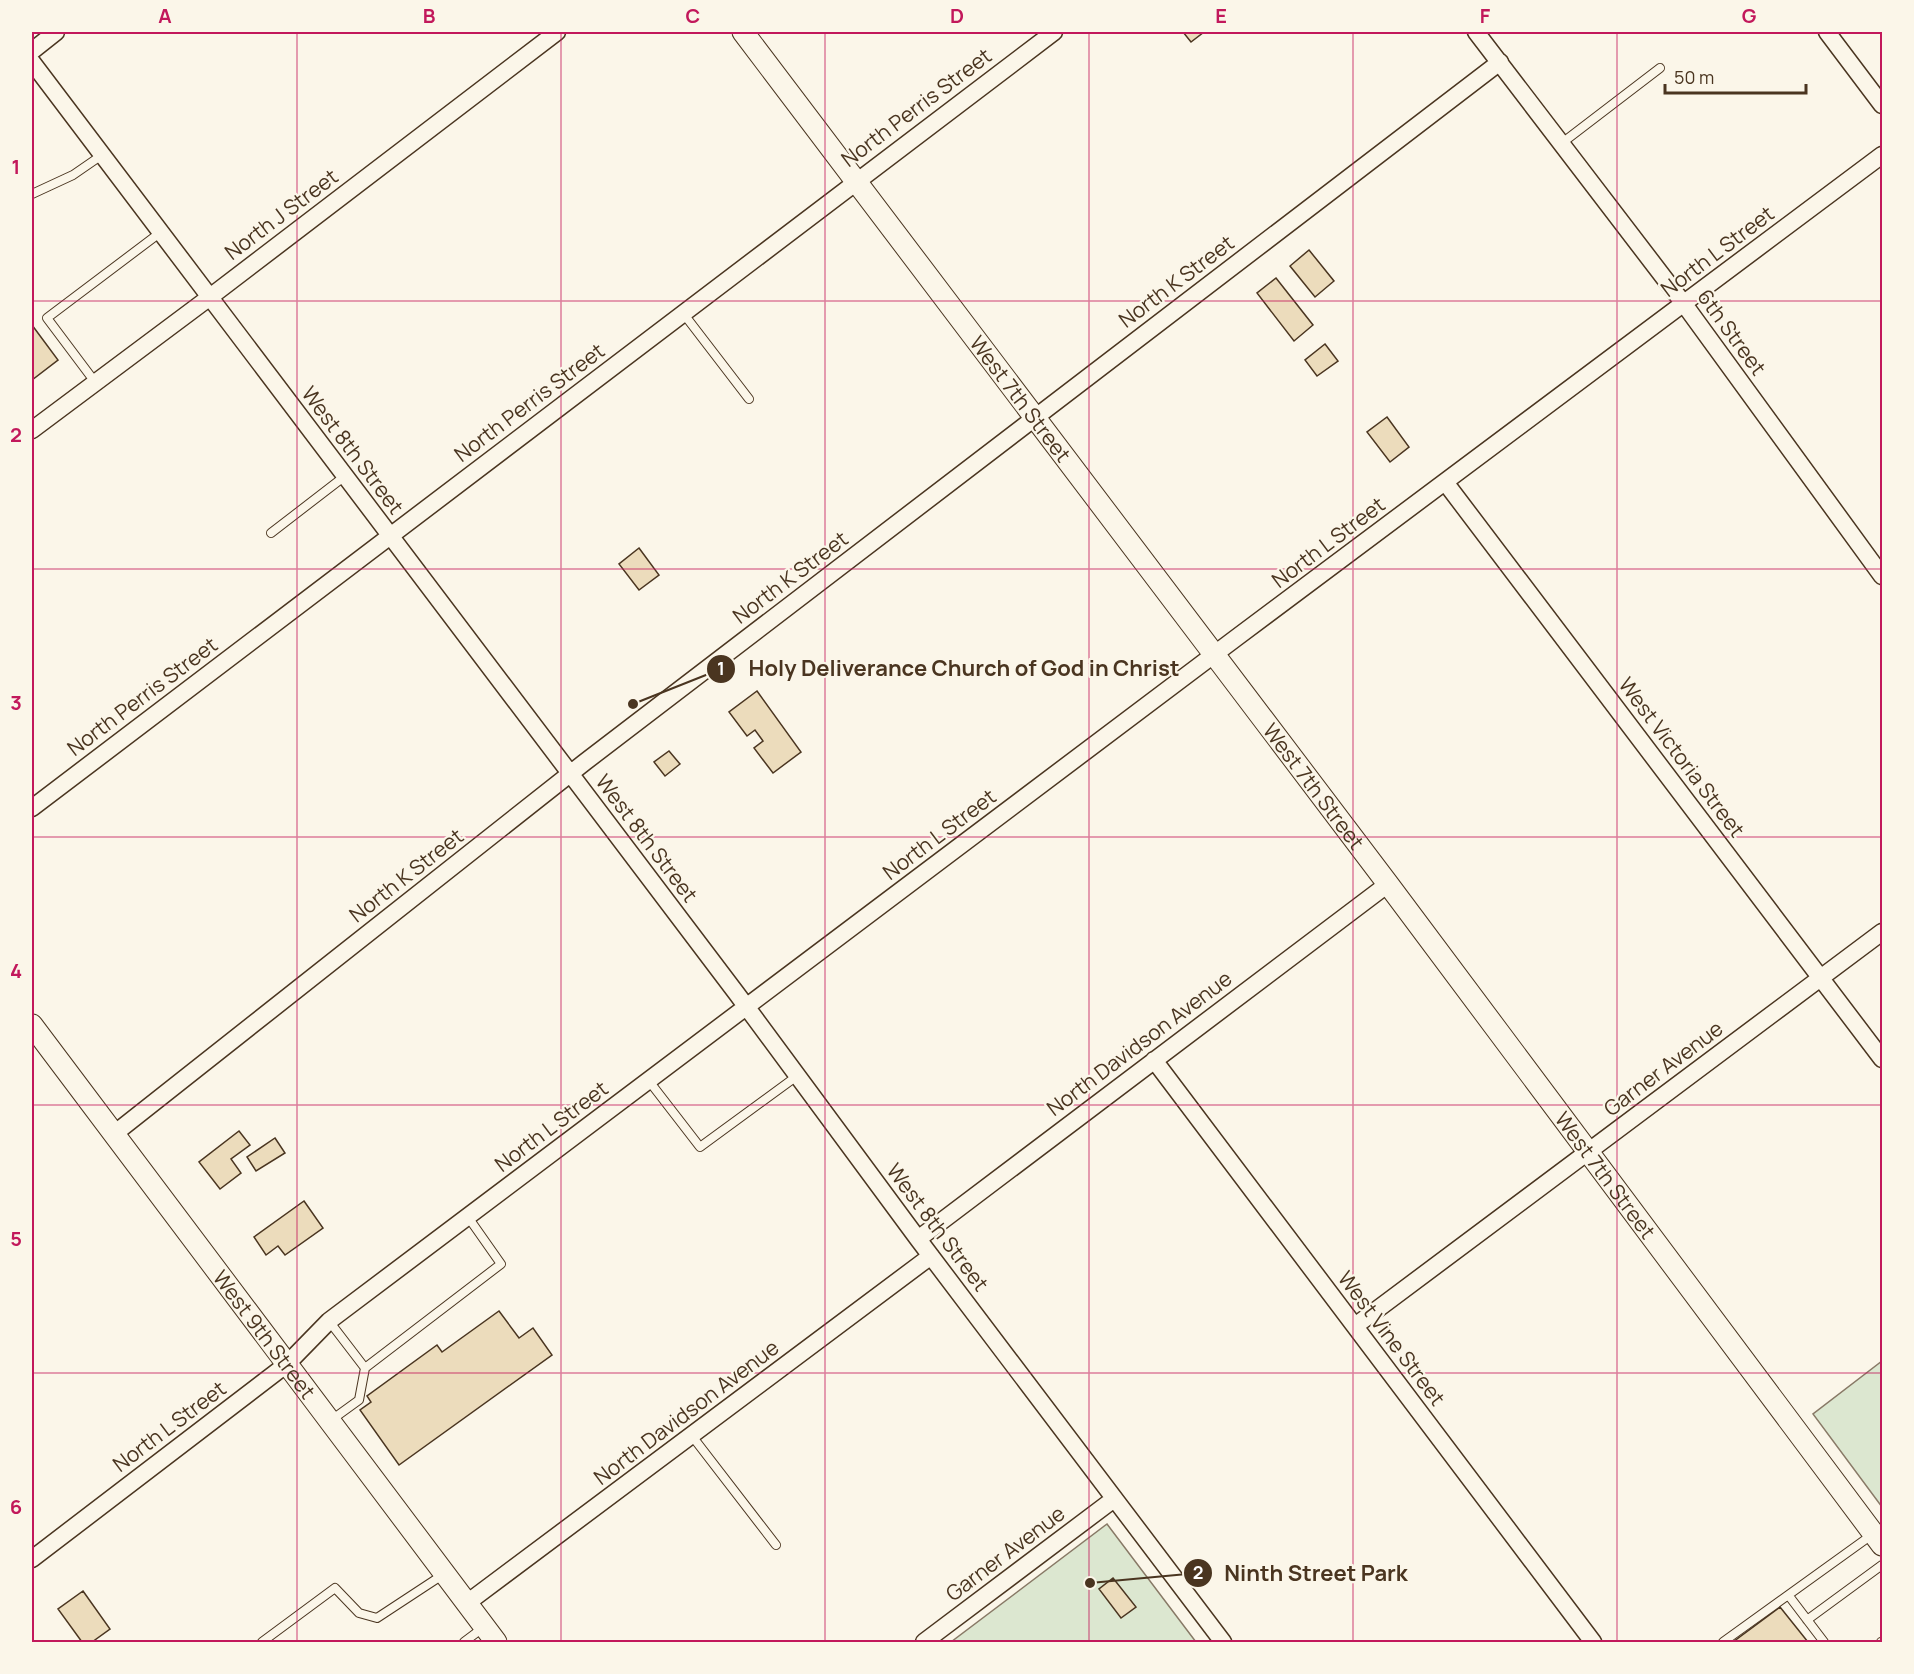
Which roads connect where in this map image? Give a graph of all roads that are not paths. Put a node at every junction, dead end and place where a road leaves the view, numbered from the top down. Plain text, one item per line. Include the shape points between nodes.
1 (56, 32) edge
2 (557, 32) edge
3 (743, 32) edge
4 (1054, 32) edge
5 (1476, 32) edge
6 (1827, 32) edge
7 (32, 51) edge
8 (32, 62) edge
9 (1500, 62) junction
10 (1660, 69) dead end
11 (1882, 105) edge
12 (1562, 144) junction
13 (102, 155) junction
14 (1882, 155) edge
15 (856, 181) junction
16 (32, 194) edge
17 (160, 232) junction
18 (210, 297) junction
19 (1684, 304) junction
20 (683, 313) junction
21 (95, 382) junction
22 (748, 399) dead end
23 (1035, 418) junction
24 (32, 430) edge
25 (345, 476) junction
26 (1445, 482) junction
27 (271, 533) dead end
28 (390, 536) junction
29 (1882, 576) edge
30 (1214, 655) junction
31 (570, 774) junction
32 (32, 808) edge
33 (1388, 884) junction
34 (1882, 932) edge
35 (1821, 978) junction
36 (747, 1007) junction
37 (32, 1025) edge
38 (1882, 1059) edge
39 (1154, 1060) junction
40 (797, 1076) junction
41 (649, 1081) junction
42 (114, 1134) junction
43 (1589, 1152) junction
44 (468, 1217) junction
45 (918, 1239) junction
46 (932, 1256) junction
47 (329, 1322) junction
48 (1355, 1326) junction
49 (287, 1364) junction
50 (365, 1368) junction
51 (329, 1421) junction
52 (692, 1436) junction
53 (1114, 1499) junction
54 (1878, 1539) edge
55 (776, 1545) dead end
56 (32, 1559) edge
57 (1882, 1565) edge
58 (444, 1573) junction
59 (1790, 1596) junction
60 (467, 1604) junction
61 (1807, 1620) junction
62 (490, 1634) edge
63 (262, 1642) edge
64 (464, 1642) edge
65 (924, 1642) edge
66 (1223, 1642) edge
67 (1593, 1642) edge
68 (1723, 1642) edge
69 (1824, 1642) edge

1 - 7 street
2 - 18 street, North J Street
3 - 15 street, West 7th Street
4 - 15 street, North Perris Street
5 - 9 street, 6th Street
6 - 11 street
8 - 13 street, West 8th Street
9 - 12 street, 6th Street
9 - 23 street, North K Street
10 - 12 lane
12 - 19 street, 6th Street
13 - 16 lane via 73,175
13 - 17 street, West 8th Street
14 - 19 street, North L Street
15 - 20 street, North Perris Street
15 - 23 street, West 7th Street
17 - 18 street, West 8th Street
17 - 21 lane via 47,318
18 - 21 street, North J Street
18 - 25 street, West 8th Street
19 - 26 street, North L Street
19 - 29 street, 6th Street
20 - 22 lane
20 - 28 street, North Perris Street
21 - 24 street, North J Street
23 - 30 street, West 7th Street
23 - 31 street, North K Street
25 - 27 lane
25 - 28 street, West 8th Street
26 - 30 street, North L Street
26 - 35 street, West Victoria Street
28 - 31 street, West 8th Street
28 - 32 street, North Perris Street
30 - 33 street, West 7th Street
30 - 36 street, North L Street
31 - 36 street, West 8th Street
31 - 42 street, North K Street
33 - 39 street, North Davidson Avenue
33 - 43 street, West 7th Street
34 - 35 street, Garner Avenue
35 - 38 street, West Victoria Street
35 - 43 street, Garner Avenue
36 - 40 street, West 8th Street
36 - 41 street, North L Street
37 - 42 street, West 9th Street
39 - 45 street, North Davidson Avenue
39 - 48 street, West Vine Street
40 - 41 lane via 700,1147
40 - 45 street, West 8th Street
41 - 44 street, North L Street
42 - 49 street, West 9th Street
43 - 48 street, Garner Avenue
43 - 54 street, West 7th Street
44 - 47 street, North L Street
44 - 50 lane via 501,1264
45 - 46 street, West 8th Street
46 - 52 street, North Davidson Avenue
46 - 53 street, West 8th Street
47 - 49 street, North L Street
47 - 50 lane
48 - 67 street, West Vine Street
49 - 51 street, West 9th Street
49 - 56 street, North L Street
50 - 51 lane via 359,1400
51 - 58 street, West 9th Street
52 - 55 lane
52 - 60 street, North Davidson Avenue
53 - 65 street, Garner Avenue
53 - 66 street, West 8th Street
54 - 59 lane
57 - 61 lane
58 - 60 street, West 9th Street
58 - 63 lane via 377,1618 359,1613 335,1588
59 - 61 lane
59 - 68 lane
60 - 62 street, West 9th Street
61 - 69 lane
62 - 64 lane

